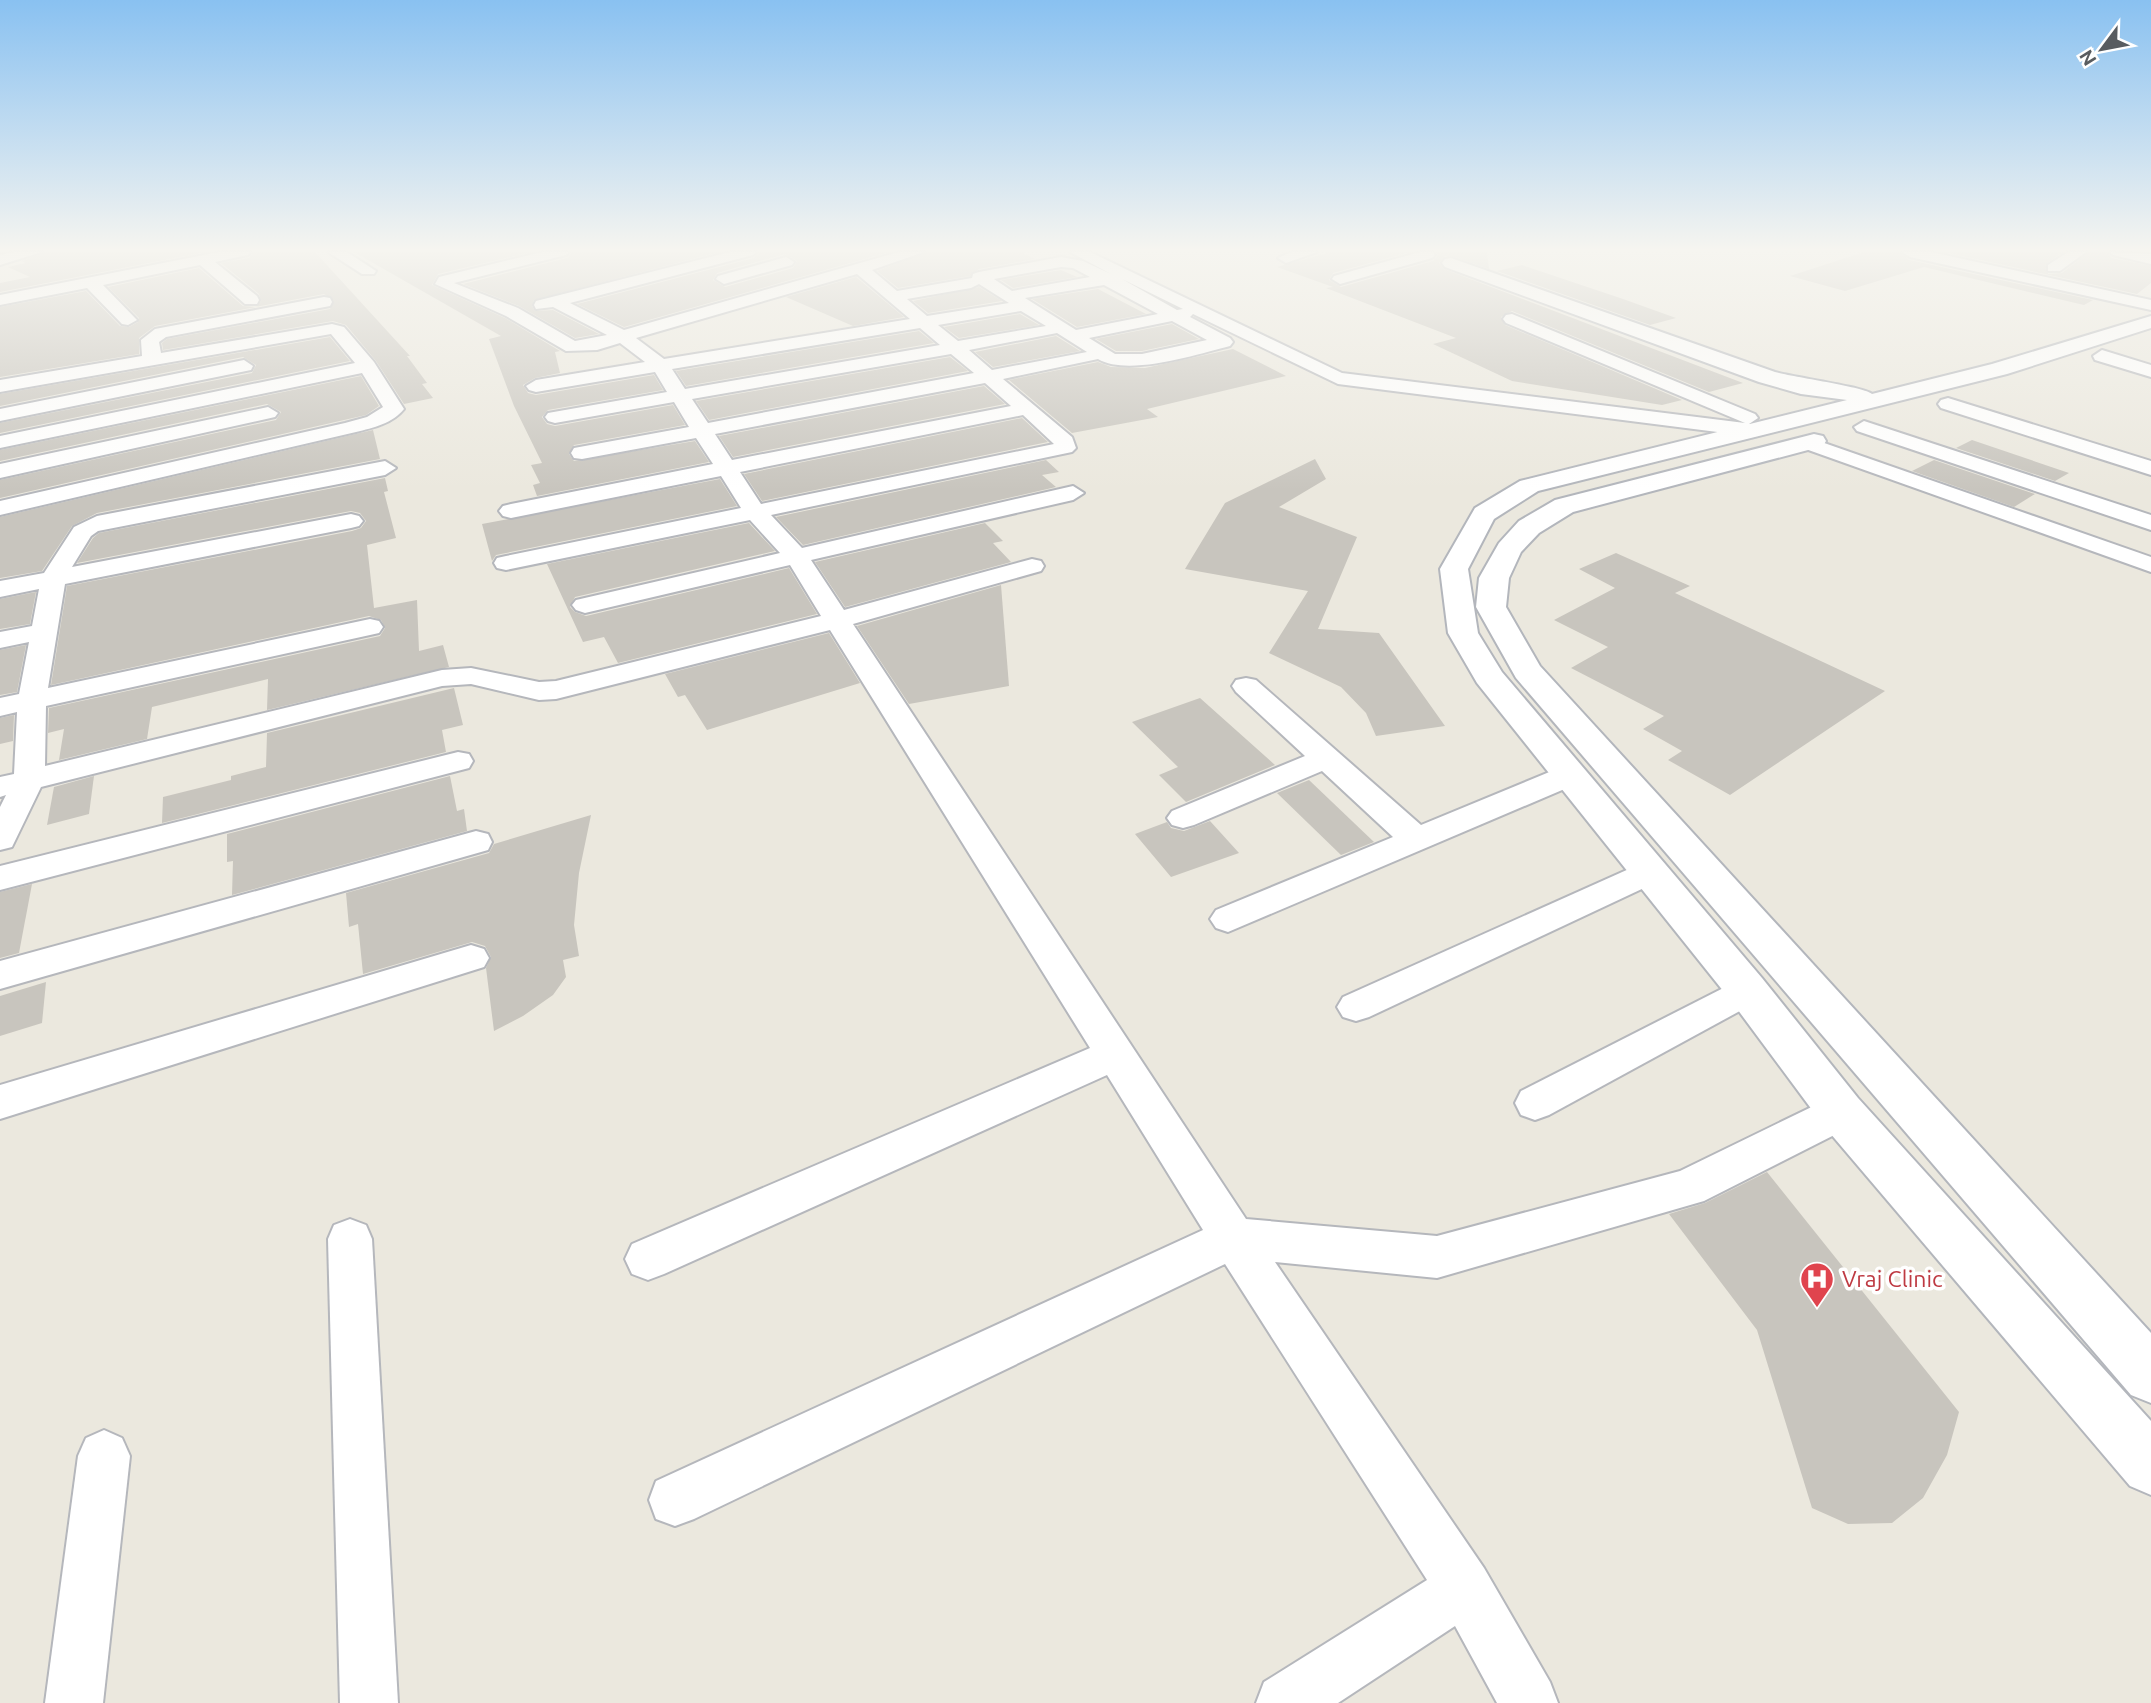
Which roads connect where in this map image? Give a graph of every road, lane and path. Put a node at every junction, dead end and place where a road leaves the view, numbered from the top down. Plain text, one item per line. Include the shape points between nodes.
1 (169, 331) edge
2 (317, 331) edge
3 (338, 331) edge
4 (545, 331) edge
5 (607, 331) edge
6 (623, 331) edge
7 (856, 331) edge
8 (937, 331) edge
9 (988, 331) edge
10 (1069, 331) edge
11 (1094, 331) edge
12 (1205, 331) edge
13 (1242, 331) edge
14 (1540, 331) edge
15 (1646, 331) edge
16 (2118, 331) edge
17 (1075, 335) junction
18 (2151, 340) edge
19 (232, 345) junction
20 (955, 347) junction
21 (2102, 356) junction
22 (1090, 357) dead end
23 (152, 359) junction
24 (659, 365) junction
25 (244, 366) junction
26 (367, 366) junction
27 (2151, 371) edge
28 (987, 377) junction
29 (0, 386) edge
30 (536, 386) dead end
31 (258, 388) junction
32 (677, 395) junction
33 (1948, 404) junction
34 (1024, 409) junction
35 (1906, 410) junction
36 (268, 413) junction
37 (0, 415) edge
38 (555, 417) dead end
39 (1864, 427) junction
40 (1758, 428) junction
41 (700, 430) junction
42 (0, 442) edge
43 (284, 443) junction
44 (1808, 443) junction
45 (582, 453) dead end
46 (385, 468) dead end
47 (2151, 468) edge
48 (725, 469) junction
49 (0, 471) edge
50 (1073, 494) dead end
51 (1547, 496) junction
52 (0, 508) edge
53 (511, 511) dead end
54 (755, 512) junction
55 (351, 521) dead end
56 (2151, 523) edge
57 (796, 556) junction
58 (506, 563) dead end
59 (2151, 565) edge
60 (1032, 566) dead end
61 (53, 579) junction
62 (0, 589) edge
63 (585, 605) dead end
64 (837, 620) junction
65 (370, 627) dead end
66 (44, 631) junction
67 (0, 640) edge
68 (1245, 686) dead end
69 (556, 690) joint
70 (32, 700) junction
71 (0, 706) edge
72 (1325, 758) junction
73 (458, 761) dead end
74 (1570, 775) junction
75 (15, 783) edge
76 (1184, 818) dead end
77 (0, 839) edge
78 (1416, 839) junction
79 (476, 842) dead end
80 (1649, 872) junction
81 (0, 878) edge
82 (1228, 919) dead end
83 (471, 958) dead end
84 (0, 975) edge
85 (1747, 990) junction
86 (1356, 1007) dead end
87 (1115, 1054) junction
88 (0, 1102) edge
89 (1535, 1103) dead end
90 (1842, 1112) junction
91 (1965, 1169) junction
92 (1905, 1185) junction
93 (1233, 1238) junction
94 (350, 1239) dead end
95 (648, 1259) dead end
96 (2151, 1375) edge
97 (104, 1457) dead end
98 (2151, 1465) edge
99 (675, 1500) dead end
100 (1464, 1588) junction
101 (74, 1703) edge
102 (369, 1703) edge
103 (1284, 1703) edge
104 (1529, 1703) edge

1 - 23 street via 150,340
2 - 19 street
3 - 26 street
4 - 5 street via 572,347 597,345
6 - 24 street
7 - 24 street
8 - 20 street
9 - 20 street
10 - 17 street
11 - 17 street
12 - 17 street via 1224,342 1122,361 1111,359
13 - 40 street via 1338,378
14 - 40 street
15 - 35 main road via 1801,387
16 - 35 main road via 1999,369
18 - 21 main road
19 - 23 street
19 - 25 street
20 - 28 street
20 - 32 street
21 - 27 street
21 - 33 main road
22 - 28 street
23 - 29 street
24 - 30 street
24 - 32 street
25 - 31 street
25 - 37 street
26 - 31 street
26 - 43 street via 394,409 373,421
28 - 34 street
28 - 41 street
31 - 36 street
31 - 42 street
32 - 38 street
32 - 41 street
33 - 35 main road
33 - 47 street
34 - 48 street
34 - 54 street via 1065,441 1065,448
35 - 39 main road
35 - 40 main road
36 - 43 street
36 - 49 street
39 - 44 main road
39 - 56 street
40 - 51 main road via 1681,446
41 - 45 street
41 - 48 street
43 - 52 street
44 - 51 main road via 1722,465
44 - 59 street
46 - 61 street via 90,526
48 - 53 street
48 - 54 street
50 - 57 street
51 - 74 main road via 1484,514 1454,569 1463,633 1488,676
51 - 91 main road via 1494,578 1492,607 1507,640 1527,671
54 - 57 street
54 - 58 street
55 - 61 street
57 - 63 street
57 - 64 street
60 - 64 street
61 - 62 street
61 - 66 street
64 - 69 street
64 - 87 street
65 - 70 street
66 - 67 street
66 - 70 street
68 - 72 street
69 - 75 street via 538,691 471,676 442,678
70 - 71 street
70 - 75 street
72 - 76 street
72 - 78 street
73 - 81 street
74 - 78 street
74 - 80 main road
75 - 77 street
78 - 82 street
79 - 84 street
80 - 85 main road
80 - 86 street
83 - 88 street
85 - 89 street
85 - 90 main road
87 - 93 street
87 - 95 street
90 - 92 main road
90 - 93 street via 1689,1188 1437,1257
91 - 92 main road
91 - 96 main road
92 - 98 main road
93 - 99 street
93 - 100 street
94 - 102 street
97 - 101 street
100 - 103 street
100 - 104 street

